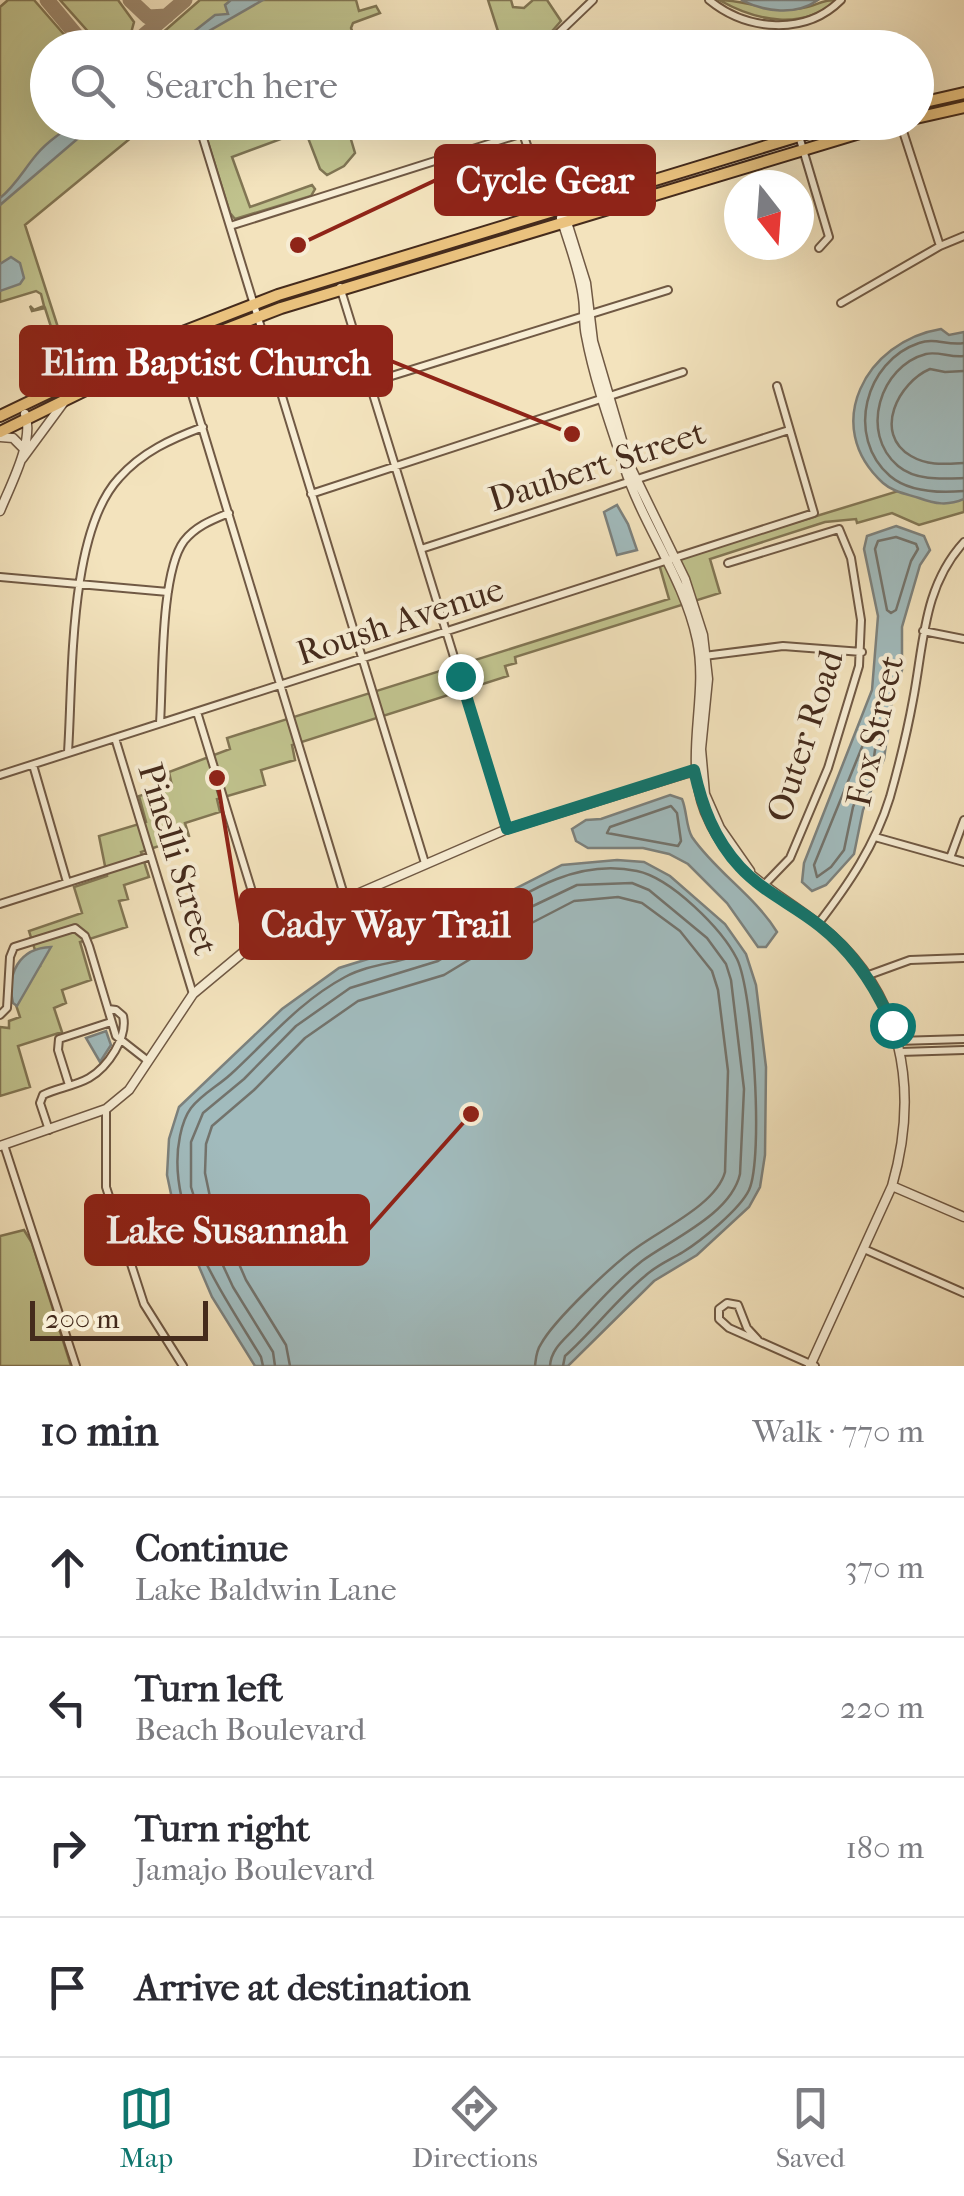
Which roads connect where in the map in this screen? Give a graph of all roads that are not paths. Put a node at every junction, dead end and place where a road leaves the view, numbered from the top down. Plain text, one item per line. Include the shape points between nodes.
1 (593, 0) edge
2 (709, 0) edge
3 (841, 0) edge
4 (561, 30) edge
5 (964, 93) edge
6 (934, 101) edge
7 (964, 107) edge
8 (934, 114) edge
9 (204, 140) edge
10 (500, 140) edge
11 (525, 140) edge
12 (785, 140) edge
13 (804, 140) edge
14 (834, 140) edge
15 (904, 140) edge
16 (803, 150) junction
17 (707, 164) junction
18 (688, 184) junction
19 (557, 210) junction
20 (565, 222) junction
21 (230, 226) junction
22 (964, 236) edge
23 (450, 242) junction
24 (940, 246) junction
25 (820, 248) dead end
26 (455, 255) junction
27 (336, 276) junction
28 (341, 289) junction
29 (668, 290) dead end
30 (254, 303) junction
31 (841, 303) dead end
32 (587, 314) junction
33 (257, 317) junction
34 (178, 347) junction
35 (683, 372) dead end
36 (370, 384) junction
37 (776, 386) dead end
38 (68, 398) junction
39 (606, 398) junction
40 (26, 403) junction
41 (0, 416) edge
42 (32, 416) junction
43 (203, 427) junction
44 (789, 430) junction
45 (41, 431) junction
46 (0, 434) edge
47 (22, 448) junction
48 (20, 463) junction
49 (395, 466) junction
50 (632, 480) junction
51 (311, 494) junction
52 (0, 511) edge
53 (230, 513) junction
54 (964, 542) edge
55 (421, 549) junction
56 (671, 560) junction
57 (728, 563) dead end
58 (0, 578) edge
59 (80, 584) junction
60 (168, 592) junction
61 (923, 631) junction
62 (446, 632) junction
63 (964, 639) edge
64 (862, 652) junction
65 (703, 656) junction
66 (362, 659) junction
67 (281, 686) junction
68 (197, 712) junction
69 (160, 723) junction
70 (115, 738) junction
71 (68, 753) junction
72 (32, 765) junction
73 (697, 771) junction
74 (0, 776) edge
75 (964, 820) edge
76 (507, 829) junction
77 (875, 837) junction
78 (150, 856) junction
79 (950, 858) junction
80 (425, 862) junction
81 (964, 862) edge
82 (67, 882) junction
83 (762, 886) junction
84 (345, 898) junction
85 (0, 904) edge
86 (818, 924) junction
87 (265, 934) junction
88 (964, 958) edge
89 (866, 976) junction
90 (193, 994) junction
91 (108, 1009) junction
92 (0, 1015) edge
93 (112, 1022) junction
94 (964, 1039) edge
95 (120, 1040) junction
96 (897, 1041) junction
97 (964, 1050) edge
98 (900, 1052) junction
99 (148, 1061) junction
100 (69, 1085) junction
101 (106, 1109) junction
102 (49, 1130) junction
103 (2, 1145) edge
104 (892, 1186) junction
105 (964, 1217) edge
106 (864, 1249) junction
107 (964, 1293) edge
108 (758, 1340) junction
109 (812, 1365) edge
110 (76, 1366) edge
111 (183, 1366) edge

1 - 4 street
2 - 3 street via 735,16 790,26 814,21
5 - 6 highway
7 - 8 highway
9 - 21 street
10 - 21 street
11 - 19 street
12 - 17 highway
13 - 16 street
14 - 16 highway
15 - 24 street
16 - 18 highway
16 - 25 street via 829,237
17 - 18 highway
17 - 19 highway
18 - 20 highway
19 - 20 street
19 - 23 highway
20 - 26 highway
20 - 32 street
21 - 30 street
22 - 24 street
23 - 26 street
23 - 27 highway
24 - 31 street
26 - 28 highway
27 - 28 street
27 - 30 highway
28 - 33 highway
28 - 36 street
29 - 32 street
30 - 33 street
30 - 40 highway
32 - 36 street
32 - 39 street via 587,342
33 - 34 highway
33 - 51 street
34 - 38 highway
34 - 43 street
35 - 39 street
36 - 49 street
37 - 44 street
38 - 42 highway
38 - 45 street
39 - 49 street
39 - 50 street
40 - 41 highway
40 - 42 street
42 - 45 street
42 - 46 highway
42 - 47 street
43 - 53 street
43 - 59 street via 167,441 116,480 88,534
44 - 50 street, Daubert Street
44 - 56 street, Roush Avenue via 814,513
45 - 48 street
46 - 47 street
47 - 48 street
48 - 52 street
49 - 51 street
49 - 55 street
50 - 55 street, Daubert Street
50 - 56 street
51 - 66 street
53 - 60 street via 198,526 185,540
53 - 67 street
54 - 61 street, Fox Street via 932,592
55 - 62 street
56 - 62 street, Roush Avenue
56 - 65 street via 697,613
57 - 64 street, Outer Road via 842,531 862,620
58 - 59 street
59 - 60 street
59 - 71 street
60 - 69 street
61 - 63 street
61 - 77 street, Fox Street via 910,718
62 - 66 street, Roush Avenue
62 - 76 street
64 - 65 street via 783,646
64 - 83 street, Outer Road via 802,831 786,865
65 - 73 street via 708,700
66 - 67 street, Roush Avenue
66 - 80 street
67 - 68 street, Roush Avenue
67 - 84 street
68 - 69 street, Roush Avenue
68 - 87 street
69 - 70 street, Roush Avenue
70 - 71 street, Roush Avenue
70 - 78 street, Pinelli Street
71 - 72 street, Roush Avenue
72 - 74 street, Roush Avenue
72 - 82 street
73 - 76 street
73 - 83 street via 720,828
75 - 79 street
76 - 80 street
77 - 79 street
77 - 86 street, Fox Street
78 - 82 street
78 - 90 street, Pinelli Street
79 - 81 street
80 - 84 street
82 - 85 street
83 - 86 street
84 - 87 street
86 - 89 street
87 - 90 street
88 - 89 street via 910,960
89 - 96 street
90 - 99 street
91 - 92 street via 84,936 67,928 14,947 7,1008
91 - 93 street
91 - 95 street via 122,1016
93 - 95 street
93 - 100 street via 59,1039
94 - 96 street
95 - 99 street
95 - 100 street via 93,1076
96 - 98 street
97 - 98 street
98 - 104 street via 906,1114
99 - 101 street
100 - 102 street via 41,1098
101 - 102 street
101 - 111 street via 106,1186 144,1304
102 - 103 street
103 - 110 street
104 - 105 street
104 - 106 street
106 - 107 street
106 - 109 street
108 - 108 street via 738,1305 719,1309 722,1324
108 - 109 street

